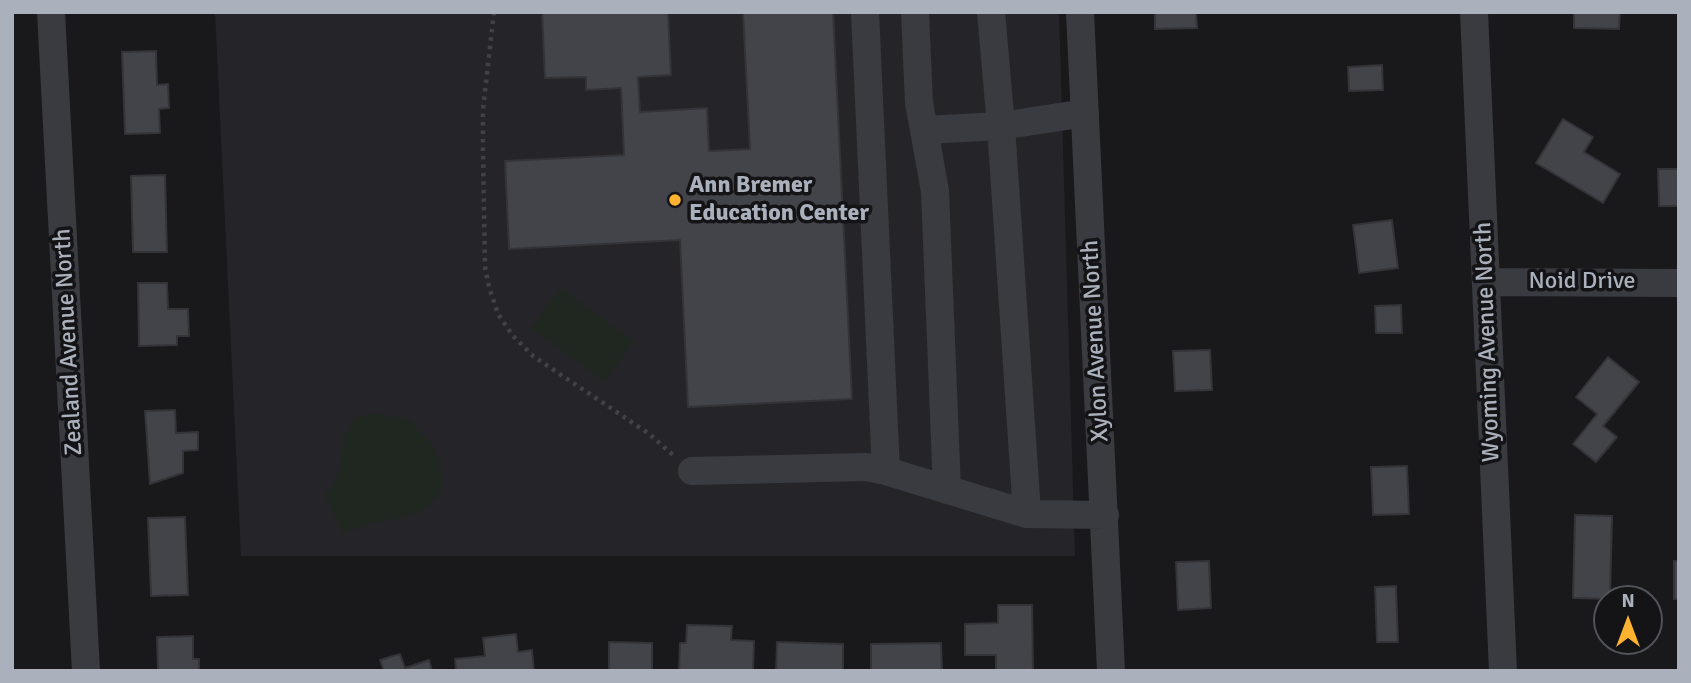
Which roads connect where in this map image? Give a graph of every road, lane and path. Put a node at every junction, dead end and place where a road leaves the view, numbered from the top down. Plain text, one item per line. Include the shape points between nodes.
1 (51, 12) edge
2 (494, 12) edge
3 (865, 12) edge
4 (915, 12) edge
5 (990, 12) edge
6 (1080, 12) edge
7 (1474, 12) edge
8 (1085, 113) junction
9 (1001, 126) junction
10 (924, 130) junction
11 (1486, 282) junction
12 (1679, 283) edge
13 (692, 471) joint
14 (886, 471) junction
15 (947, 490) junction
16 (1027, 514) junction
17 (1105, 515) junction
18 (86, 671) edge
19 (1111, 671) edge
20 (1503, 671) edge

1 - 18 street, Zealand Avenue North
2 - 13 path via 483,150 485,267 498,314 533,356 648,433
3 - 14 street
4 - 10 street
5 - 9 street
6 - 8 street, Xylon Avenue North
7 - 11 street, Wyoming Avenue North
8 - 9 street
8 - 17 street, Xylon Avenue North
9 - 10 street
9 - 16 street
10 - 15 street via 935,191
11 - 12 street, Noid Drive
11 - 20 street, Wyoming Avenue North
13 - 14 street via 866,467
14 - 15 street
15 - 16 street
16 - 17 street
17 - 19 street, Xylon Avenue North

